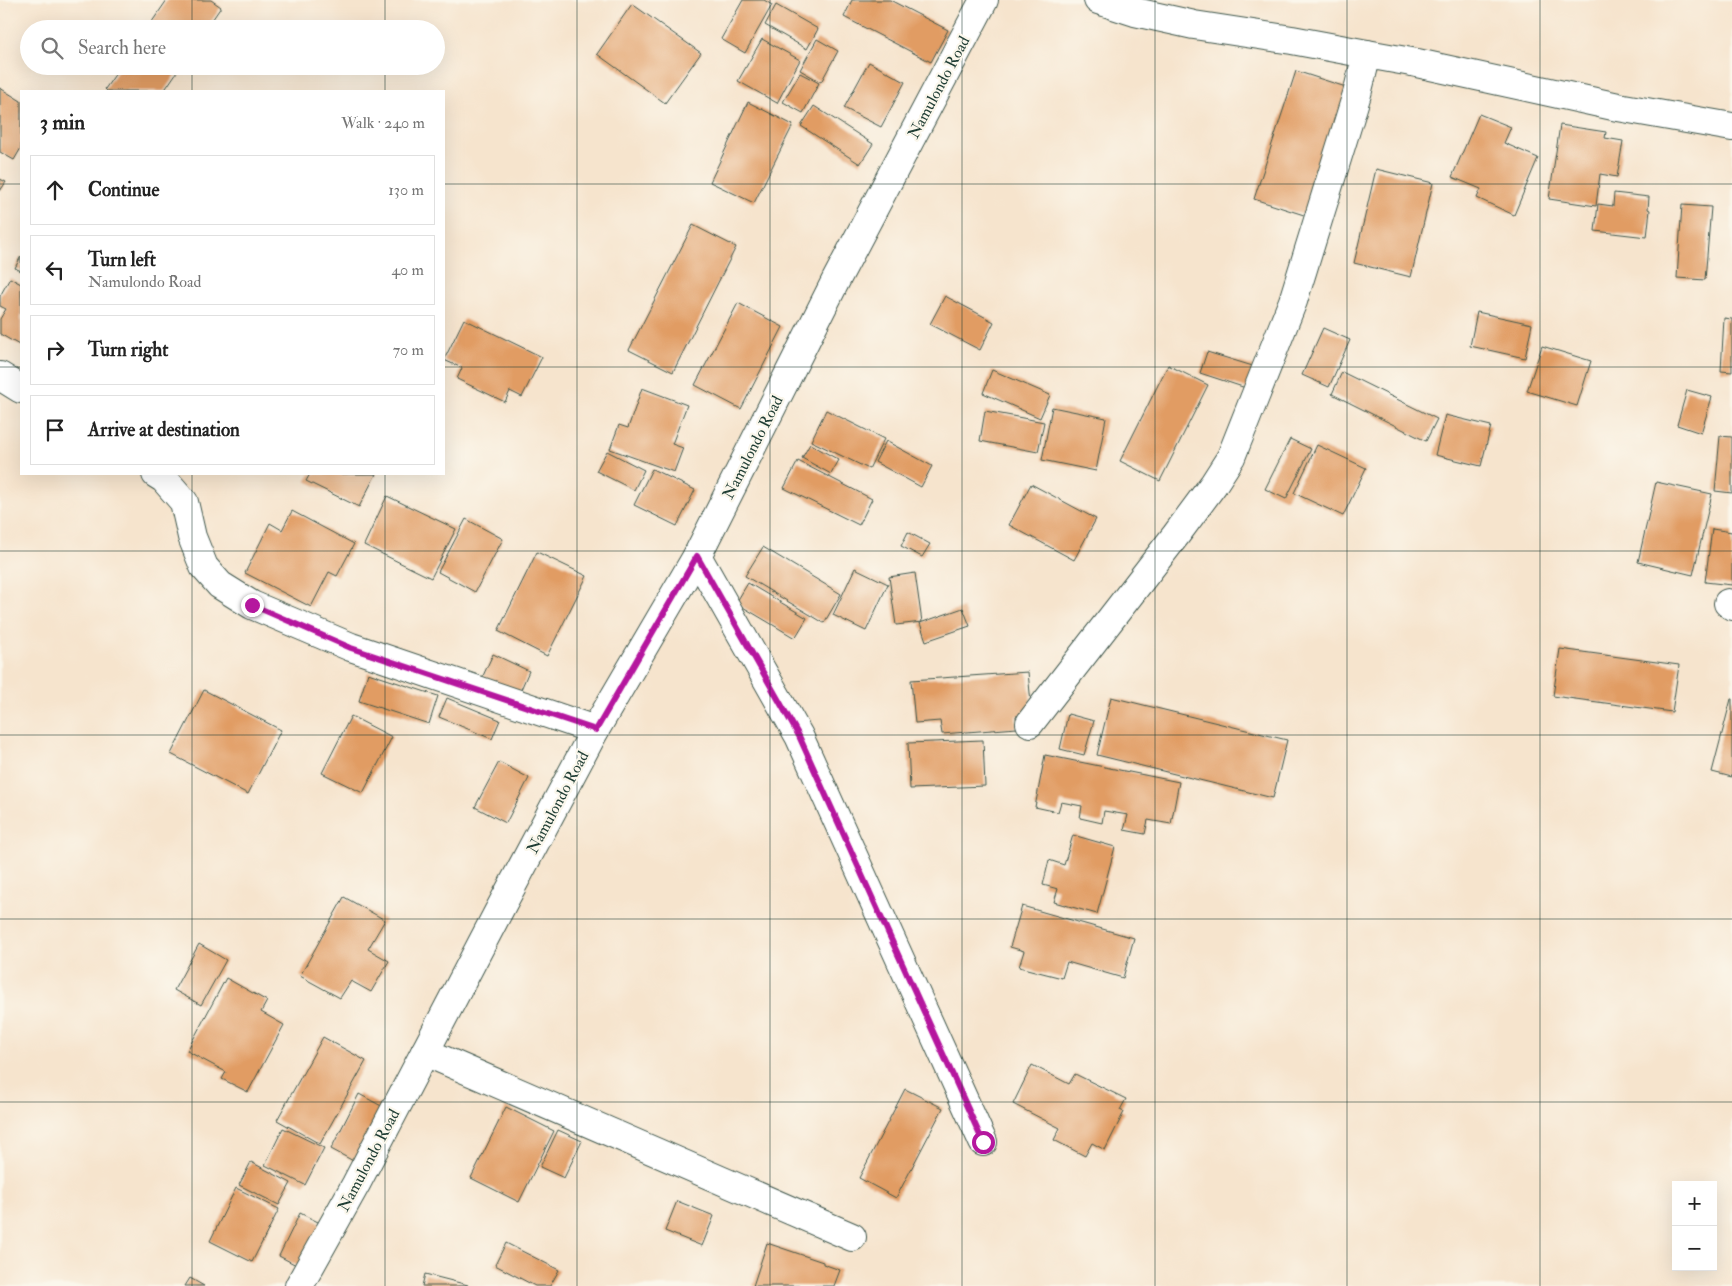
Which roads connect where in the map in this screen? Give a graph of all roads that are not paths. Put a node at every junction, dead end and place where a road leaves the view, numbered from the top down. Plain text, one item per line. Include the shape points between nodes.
1 (984, 0) edge
2 (1098, 0) edge
3 (1367, 54) junction
4 (1732, 127) edge
5 (0, 376) edge
6 (20, 389) edge
7 (158, 475) edge
8 (697, 556) junction
9 (1030, 723) dead end
10 (596, 730) junction
11 (425, 1052) junction
12 (983, 1142) dead end
13 (852, 1237) dead end
14 (299, 1286) edge

1 - 8 street, Namulondo Road via 836,280
2 - 3 street via 1169,19
3 - 4 street via 1618,107
3 - 9 street via 1293,301 1231,457 1176,535
5 - 6 street
7 - 10 street via 184,502 192,537 204,567 220,584 252,605 351,648
8 - 10 street, Namulondo Road
8 - 12 street via 799,736
10 - 11 street, Namulondo Road
11 - 13 street
11 - 14 street, Namulondo Road

